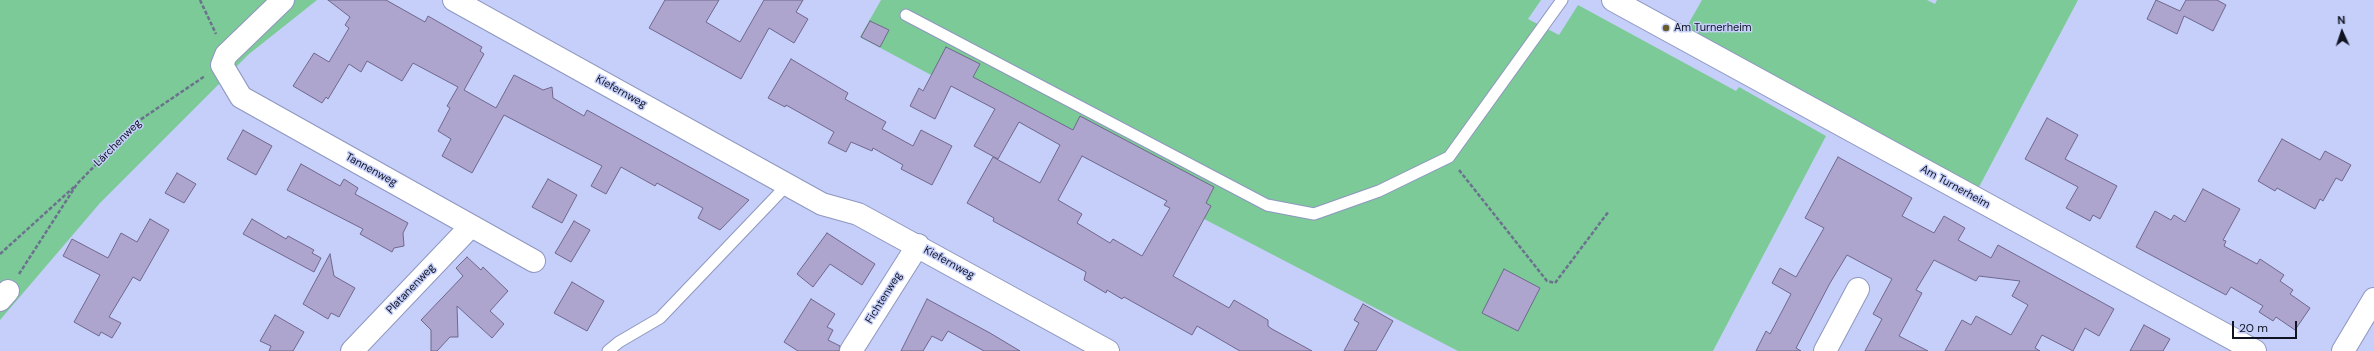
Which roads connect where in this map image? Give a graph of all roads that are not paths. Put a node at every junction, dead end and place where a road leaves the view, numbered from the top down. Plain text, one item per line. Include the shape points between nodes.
1 (283, 0) edge
2 (454, 0) edge
3 (1562, 0) edge
4 (1614, 0) edge
5 (906, 15) dead end
6 (787, 185) junction
7 (471, 226) junction
8 (918, 245) junction
9 (534, 261) dead end
10 (1858, 289) dead end
11 (2374, 299) edge
12 (352, 351) edge
13 (608, 351) edge
14 (851, 351) edge
15 (1108, 351) edge
16 (1825, 351) edge
17 (2255, 351) edge
18 (2343, 351) edge

1 - 7 street, Tannenweg via 224,60 241,97
2 - 6 street, Kiefernweg
3 - 5 lane via 1449,157 1379,192 1314,214 1266,205
4 - 17 street, Am Turnerheim
6 - 8 street, Kiefernweg via 822,204 858,214
6 - 13 lane via 660,318
7 - 9 street, Tannenweg
7 - 12 street, Platanenweg
8 - 14 street, Fichtenweg
8 - 15 street, Kiefernweg
10 - 16 street
11 - 18 street

